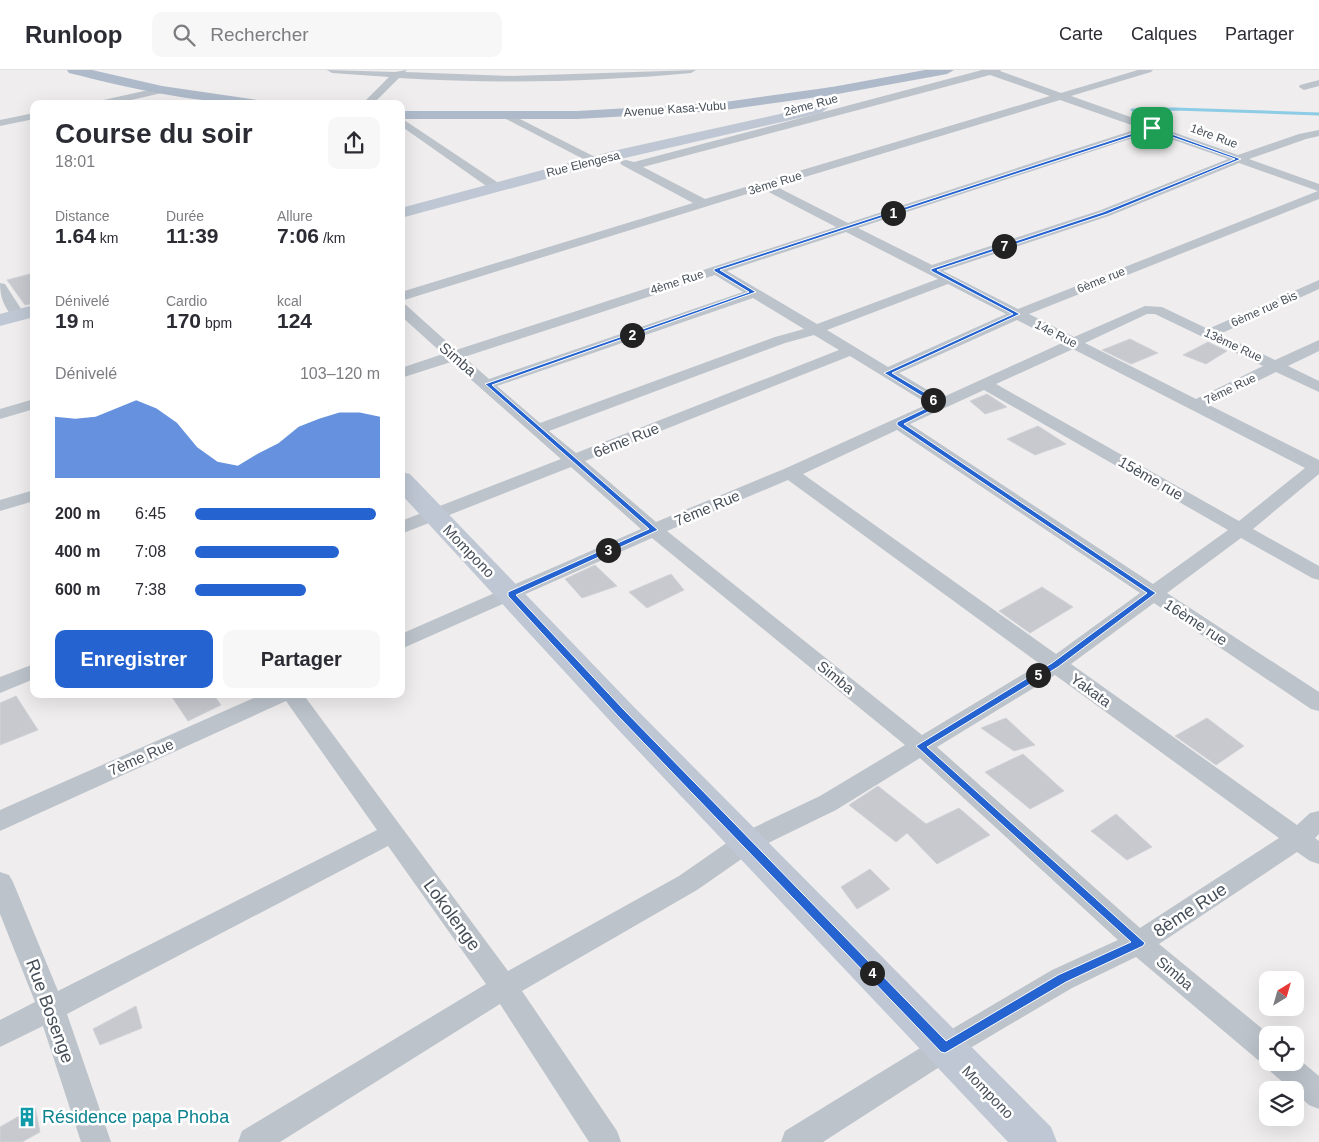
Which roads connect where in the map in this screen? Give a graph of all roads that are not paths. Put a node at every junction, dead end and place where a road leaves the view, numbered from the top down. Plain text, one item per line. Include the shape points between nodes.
1 (74, 70) edge
2 (332, 70) edge
3 (691, 70) edge
4 (947, 70) edge
5 (991, 70) edge
6 (1148, 70) edge
7 (399, 73) edge
8 (932, 74) junction
9 (1319, 83) edge
10 (1304, 88) dead end
11 (162, 90) junction
12 (878, 91) junction
13 (830, 96) junction
14 (1060, 96) junction
15 (125, 100) edge
16 (230, 100) edge
17 (372, 100) edge
18 (796, 100) junction
19 (718, 107) junction
20 (816, 110) junction
21 (767, 114) junction
22 (405, 115) edge
23 (508, 116) junction
24 (29, 117) edge
25 (0, 123) edge
26 (405, 124) edge
27 (1152, 128) junction
28 (1319, 133) edge
29 (613, 156) junction
30 (1239, 159) junction
31 (595, 161) junction
32 (633, 166) junction
33 (496, 186) junction
34 (766, 186) junction
35 (1319, 188) edge
36 (1319, 195) edge
37 (705, 204) junction
38 (405, 212) edge
39 (847, 228) junction
40 (716, 270) junction
41 (932, 270) junction
42 (950, 279) junction
43 (1319, 284) edge
44 (0, 287) edge
45 (753, 292) junction
46 (405, 296) edge
47 (1145, 310) joint
48 (405, 312) edge
49 (1018, 314) junction
50 (17, 316) edge
51 (815, 330) junction
52 (1209, 334) junction
53 (1072, 342) junction
54 (1319, 345) edge
55 (850, 351) junction
56 (452, 355) junction
57 (1276, 366) junction
58 (405, 372) edge
59 (887, 373) junction
60 (983, 383) junction
61 (488, 384) junction
62 (1319, 387) edge
63 (940, 404) junction
64 (30, 405) edge
65 (1195, 406) junction
66 (0, 414) edge
67 (899, 424) junction
68 (538, 429) junction
69 (575, 460) junction
70 (1318, 467) edge
71 (790, 473) junction
72 (405, 483) edge
73 (30, 496) edge
74 (0, 506) edge
75 (435, 515) junction
76 (405, 526) edge
77 (1241, 529) junction
78 (654, 530) junction
79 (1319, 574) edge
80 (1152, 593) junction
81 (511, 594) junction
82 (405, 640) edge
83 (1055, 665) junction
84 (30, 673) edge
85 (0, 685) edge
86 (273, 698) edge
87 (295, 698) edge
88 (1319, 703) edge
89 (921, 746) junction
90 (1319, 820) edge
91 (0, 821) edge
92 (392, 833) junction
93 (1297, 839) junction
94 (747, 842) junction
95 (1319, 854) edge
96 (0, 882) edge
97 (1140, 943) junction
98 (504, 987) junction
99 (52, 1008) junction
100 (0, 1034) edge
101 (1259, 1043) edge
102 (945, 1048) junction
103 (1291, 1071) edge
104 (1319, 1095) edge
105 (96, 1142) edge
106 (253, 1142) edge
107 (606, 1142) edge
108 (796, 1142) edge
109 (1036, 1142) edge

1 - 11 main road
2 - 7 street
3 - 7 street via 554,77
4 - 8 main road
5 - 14 street, 1ère Rue
5 - 32 street, 2ème Rue
6 - 14 street, 3ème Rue
7 - 17 street
8 - 12 main road
8 - 13 main road
9 - 10 street
11 - 15 street
11 - 16 main road
12 - 13 main road
12 - 20 main road
13 - 18 main road, Avenue Kasa-Vubu
13 - 20 street
14 - 27 street, 1ère Rue
14 - 34 street, 3ème Rue
18 - 19 main road, Avenue Kasa-Vubu
18 - 21 street via 786,112
19 - 21 main road
19 - 23 main road, Avenue Kasa-Vubu
20 - 21 street, Rue Elengesa
21 - 29 street, Rue Elengesa
22 - 23 main road, Avenue Kasa-Vubu
23 - 31 street
24 - 25 street
26 - 33 street
27 - 30 street, 1ère Rue
27 - 39 street, 4ème Rue
28 - 30 street
29 - 31 street, Rue Elengesa
29 - 32 street
30 - 35 street, 1ère Rue
30 - 41 street via 1105,213
31 - 33 street, Rue Elengesa
32 - 37 street
33 - 38 street, Rue Elengesa
34 - 37 street, 3ème Rue
34 - 39 street, 14e Rue
36 - 49 street, 6ème rue
37 - 46 street, 3ème Rue
39 - 40 street, 4ème Rue
39 - 41 street, 14e Rue
40 - 45 street
40 - 56 street, 4ème Rue
41 - 42 street, 14e Rue
42 - 49 street, 14e Rue
42 - 51 street
43 - 52 street, 6ème rue Bis
44 - 50 street
45 - 51 street
45 - 61 street
47 - 52 street, 13ème Rue via 1157,310
47 - 53 street, 7ème Rue
48 - 56 street, Simba
49 - 53 street, 14e Rue
49 - 59 street, 6ème rue
51 - 55 street
51 - 68 street
52 - 57 street, 13ème Rue
53 - 60 street, 7ème Rue
53 - 65 street, 14e Rue
54 - 57 street, 7ème Rue
55 - 59 street
55 - 69 street, 6ème Rue
56 - 58 street, 4ème Rue
56 - 61 street, Simba
57 - 62 street, 13ème Rue
57 - 65 street, 7ème Rue
59 - 63 street
60 - 63 street, 7ème Rue
60 - 77 street, 15ème rue
61 - 68 street, Simba
63 - 67 street, 7ème Rue
64 - 66 street
65 - 70 street, 14e Rue
67 - 71 street, 7ème Rue
67 - 80 street, 16ème rue
68 - 69 street, Simba
69 - 75 street, 6ème Rue
69 - 78 street, Simba
70 - 77 street
71 - 78 street, 7ème Rue
71 - 83 street, Yakata
72 - 75 street, Mompono
73 - 74 street
75 - 76 street, 6ème Rue
75 - 81 street, Mompono
77 - 79 street, 15ème rue
77 - 80 street
78 - 81 street, 7ème Rue
78 - 89 street, Simba
80 - 83 street
80 - 88 street, 16ème rue
81 - 82 street, 7ème Rue
81 - 94 street, Mompono
83 - 89 street
83 - 93 street, Yakata
84 - 85 street
86 - 91 street, 7ème Rue
87 - 92 street, Lokolenge
89 - 94 street via 828,803
89 - 97 street, Simba
90 - 93 street, 8ème Rue
92 - 98 street, Lokolenge
92 - 99 street
93 - 95 street, Yakata
93 - 97 street, 8ème Rue
94 - 98 street via 688,883
94 - 102 street, Mompono
96 - 99 street, Rue Bosenge
97 - 101 street, Simba
97 - 102 street, 8ème Rue via 1062,978
98 - 106 street
98 - 107 street, Lokolenge
99 - 100 street
99 - 105 street, Rue Bosenge
102 - 108 street, 8ème Rue
102 - 109 street, Mompono
103 - 104 street

